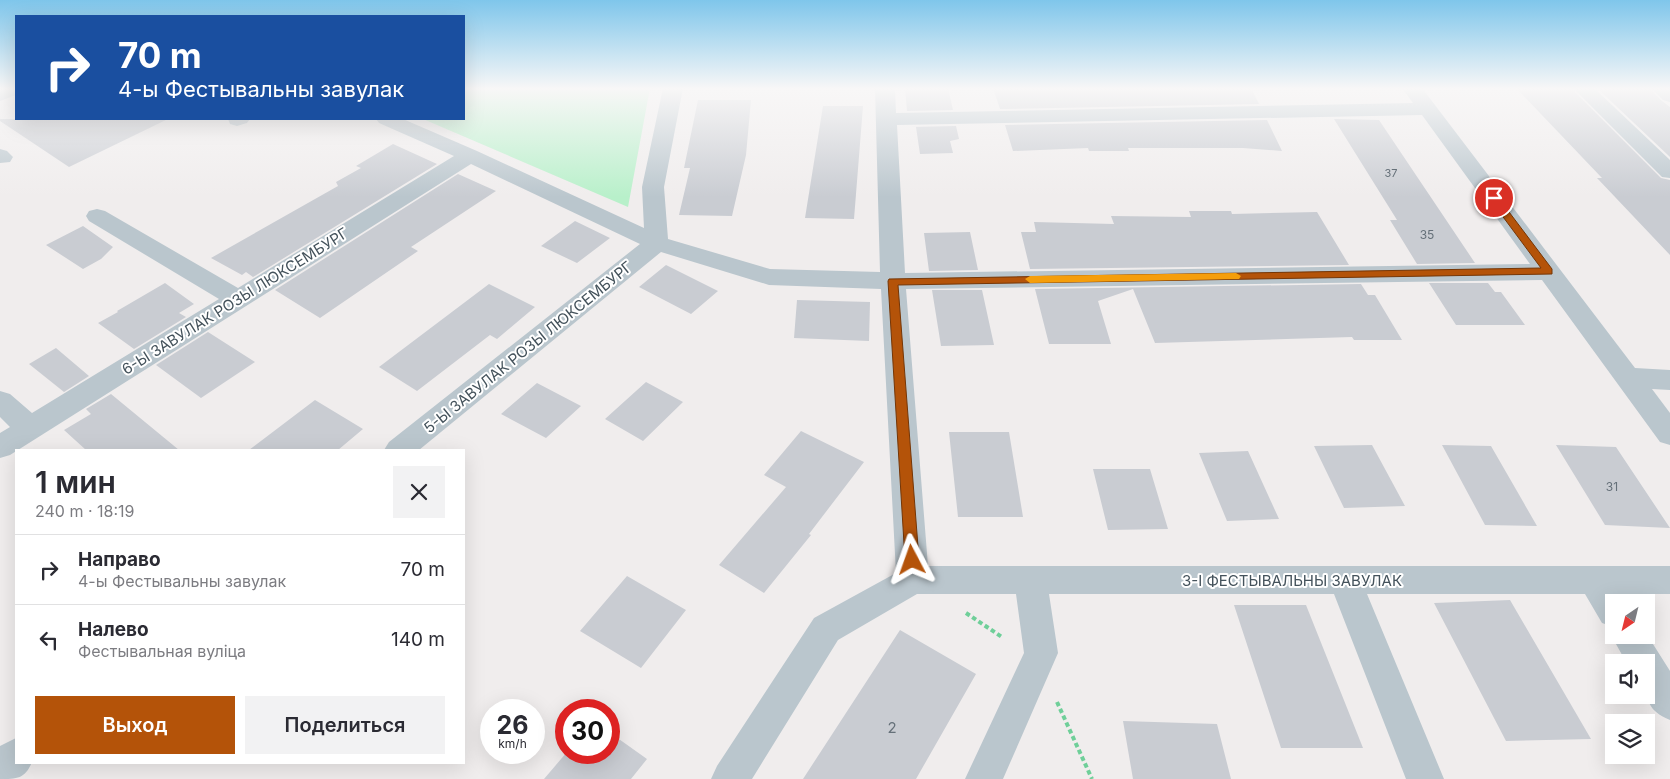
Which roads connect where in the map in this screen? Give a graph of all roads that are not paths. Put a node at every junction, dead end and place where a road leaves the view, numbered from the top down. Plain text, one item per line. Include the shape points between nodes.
1 (398, 124) edge
2 (666, 124) edge
3 (887, 124) edge
4 (1439, 124) edge
5 (1621, 124) edge
6 (470, 155) junction
7 (1670, 172) edge
8 (97, 216) dead end
9 (657, 243) junction
10 (1548, 272) junction
11 (893, 281) junction
12 (238, 299) junction
13 (1627, 376) junction
14 (1670, 380) edge
15 (0, 401) edge
16 (30, 428) junction
17 (1670, 434) edge
18 (0, 447) edge
19 (400, 449) edge
20 (913, 580) junction
21 (1030, 580) junction
22 (1345, 580) junction
23 (1594, 580) junction
24 (1670, 580) edge
25 (1605, 598) edge
26 (1655, 678) edge
27 (1670, 703) edge
28 (15, 758) edge
29 (0, 770) edge
30 (730, 779) edge
31 (984, 779) edge
32 (1425, 779) edge

1 - 6 street
2 - 9 street via 653,187
3 - 11 street
4 - 10 street
5 - 7 street
6 - 9 street
6 - 12 street, 6-Ы ЗАВУЛАК РОЗЫ ЛЮКСЕМБУРГ
8 - 12 street
9 - 11 street via 769,277
9 - 19 street, 5-Ы ЗАВУЛАК РОЗЫ ЛЮКСЕМБУРГ
10 - 11 street
10 - 13 street
11 - 20 street
12 - 16 street, 6-Ы ЗАВУЛАК РОЗЫ ЛЮКСЕМБУРГ
13 - 14 street
13 - 17 street
15 - 16 street
16 - 18 street, 6-Ы ЗАВУЛАК РОЗЫ ЛЮКСЕМБУРГ
20 - 21 street, 3-І ФЕСТЫВАЛЬНЫ ЗАВУЛАК
20 - 30 street via 826,629
21 - 22 street, 3-І ФЕСТЫВАЛЬНЫ ЗАВУЛАК
21 - 31 street via 1041,654
22 - 23 street, 3-І ФЕСТЫВАЛЬНЫ ЗАВУЛАК
22 - 32 street
23 - 24 street, 3-І ФЕСТЫВАЛЬНЫ ЗАВУЛАК
23 - 25 street
26 - 27 street
28 - 29 street

